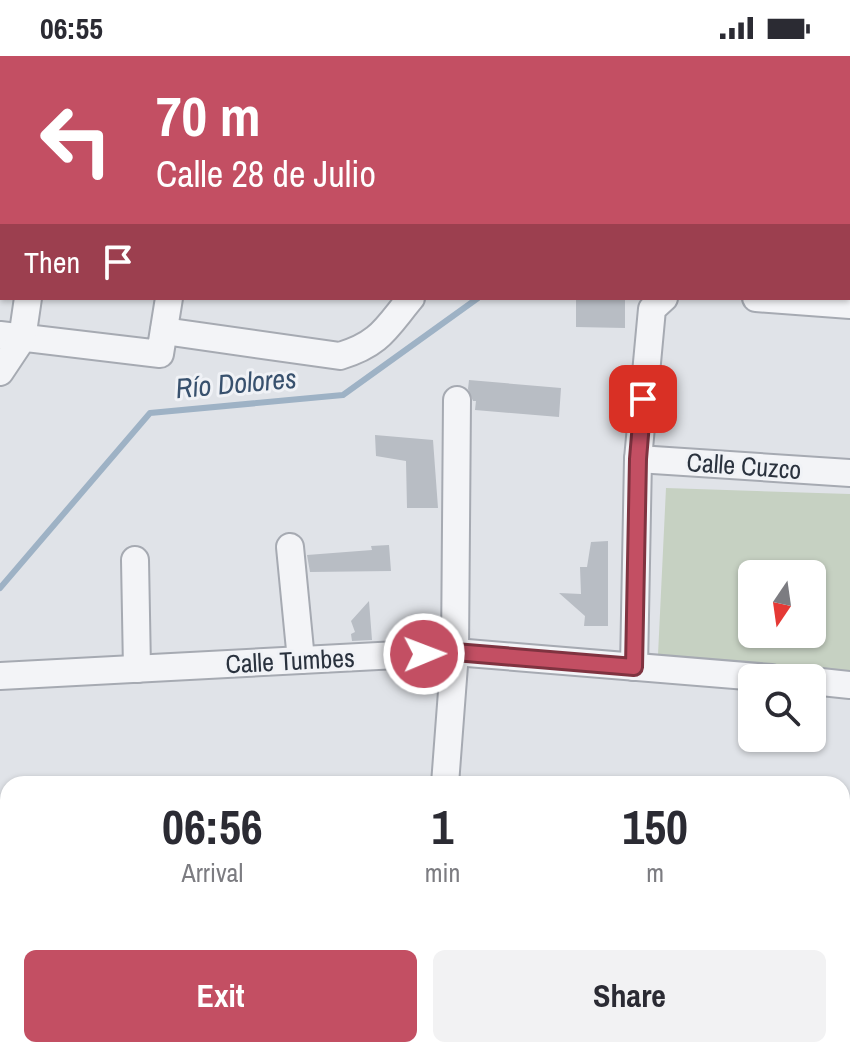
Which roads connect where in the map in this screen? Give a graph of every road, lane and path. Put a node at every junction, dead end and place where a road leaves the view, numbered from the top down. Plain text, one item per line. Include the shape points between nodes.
1 (27, 300) edge
2 (169, 300) edge
3 (409, 300) edge
4 (661, 300) edge
5 (783, 300) edge
6 (850, 305) edge
7 (11, 337) edge
8 (162, 343) junction
9 (0, 372) edge
10 (457, 400) dead end
11 (638, 459) junction
12 (850, 473) edge
13 (290, 547) dead end
14 (135, 560) dead end
15 (455, 652) junction
16 (301, 660) junction
17 (634, 667) junction
18 (137, 669) junction
19 (738, 675) edge
20 (0, 676) edge
21 (826, 682) edge
22 (850, 685) edge
23 (446, 776) edge

1 - 7 street
2 - 8 street
3 - 8 street via 380,337 340,356
4 - 11 street via 652,309
5 - 6 street
7 - 8 street
7 - 9 street
10 - 15 street
11 - 12 street, Calle Cuzco
11 - 17 street
13 - 16 street
14 - 18 street
15 - 16 street, Calle Tumbes
15 - 17 street, Calle Tumbes
15 - 23 street
16 - 18 street, Calle Tumbes
17 - 19 street, Calle Tumbes
18 - 20 street, Calle Tumbes
21 - 22 street

